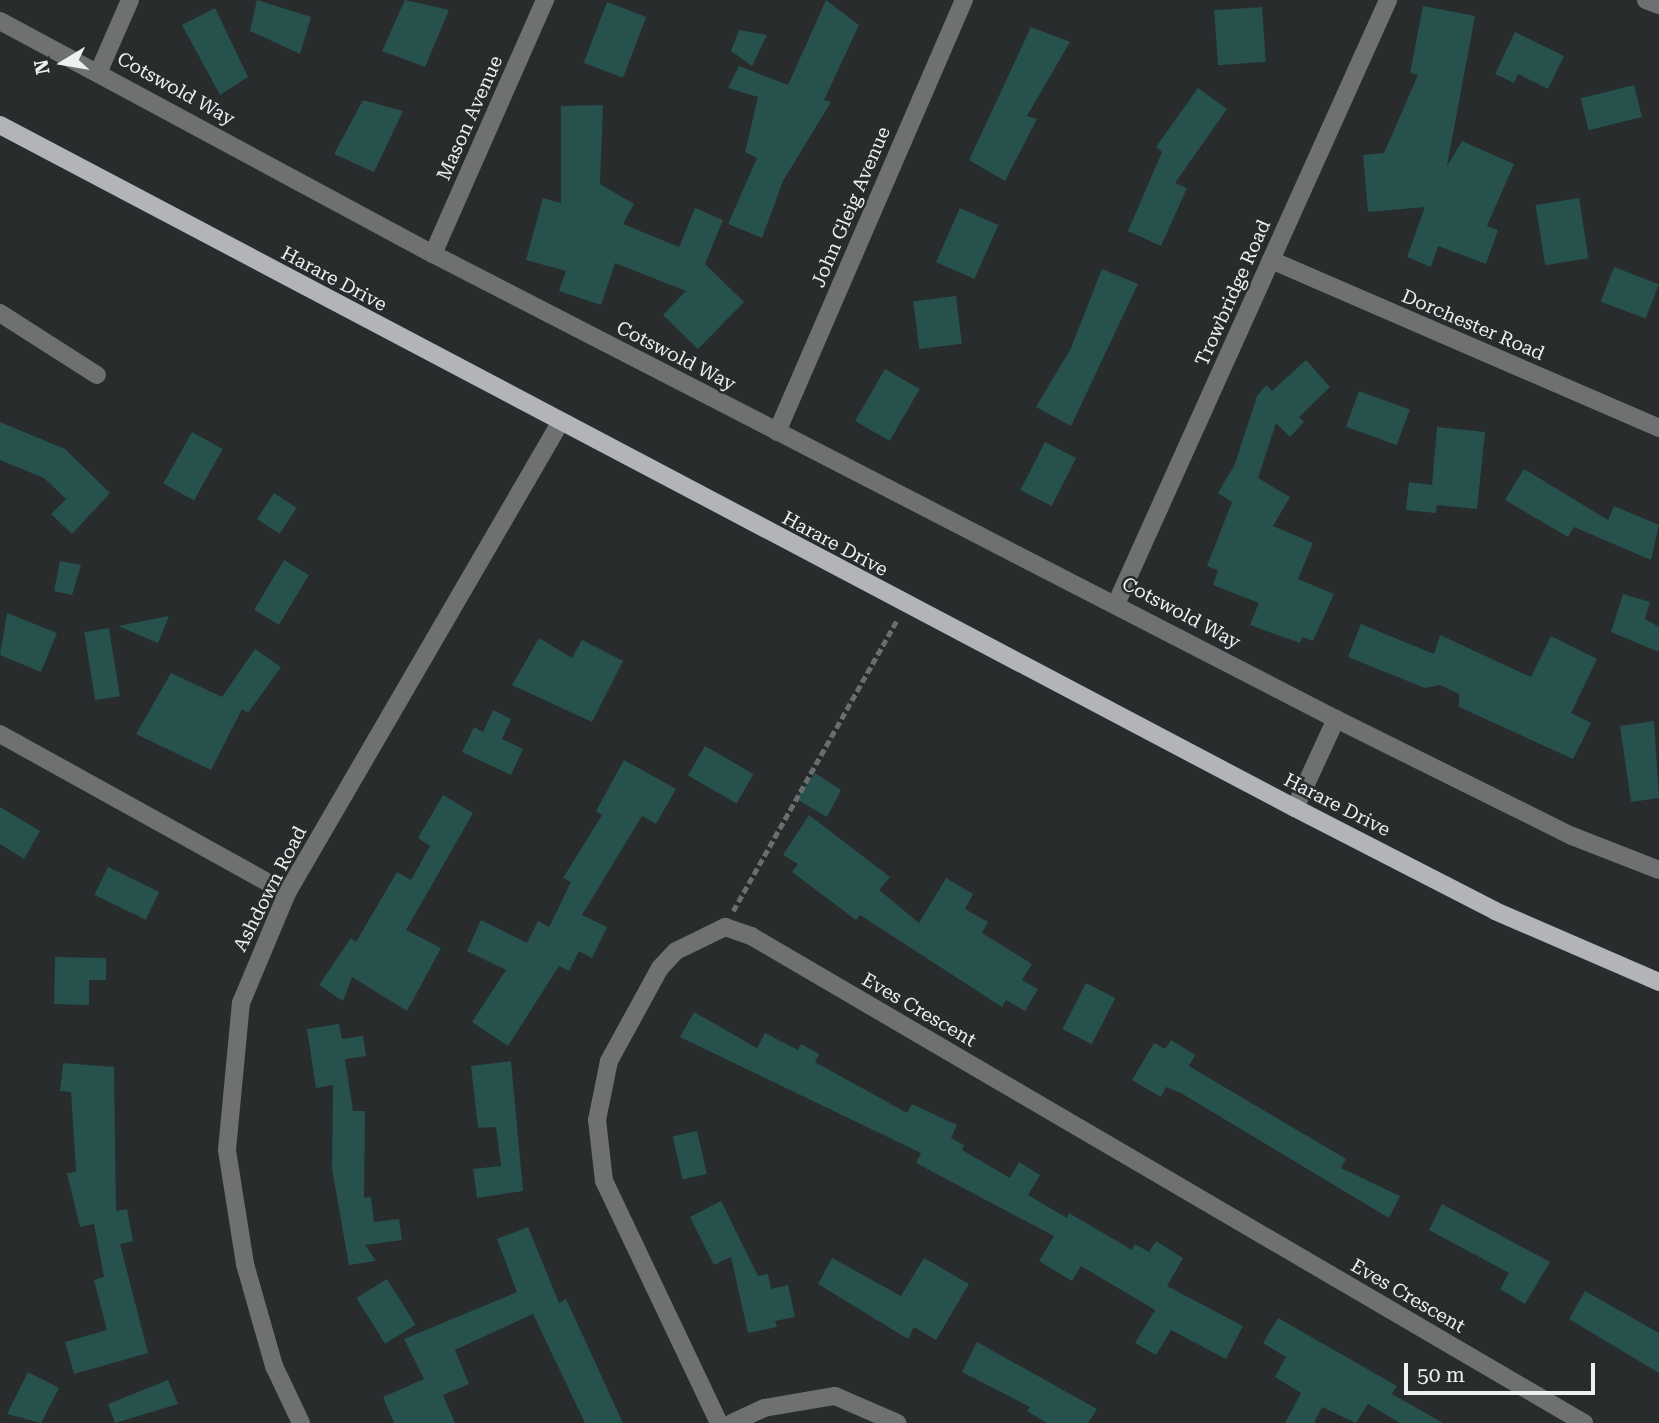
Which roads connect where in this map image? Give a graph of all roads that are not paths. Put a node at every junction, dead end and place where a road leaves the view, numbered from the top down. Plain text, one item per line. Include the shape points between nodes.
1 (130, 0) edge
2 (545, 0) edge
3 (964, 0) edge
4 (1388, 0) edge
5 (1646, 0) edge
6 (1659, 5) edge
7 (0, 21) edge
8 (99, 71) junction
9 (0, 125) edge
10 (433, 254) junction
11 (1271, 260) junction
12 (0, 313) edge
13 (97, 375) dead end
14 (560, 423) junction
15 (1659, 428) edge
16 (776, 432) junction
17 (1117, 602) junction
18 (1336, 719) junction
19 (0, 734) edge
20 (1295, 808) junction
21 (1659, 870) edge
22 (287, 893) junction
23 (1659, 982) edge
24 (301, 1423) edge
25 (719, 1423) edge
26 (732, 1423) edge
27 (897, 1423) edge
28 (1584, 1423) edge

1 - 8 street
2 - 10 street, Mason Avenue
3 - 16 street, John Gleig Avenue
4 - 11 street, Trowbridge Road
5 - 6 street
7 - 8 street, Cotswold Way
8 - 10 street, Cotswold Way
9 - 14 main road, Harare Drive
10 - 16 street, Cotswold Way
11 - 15 street, Dorchester Road
11 - 17 street, Trowbridge Road
12 - 13 street
14 - 20 main road, Harare Drive
14 - 22 street, Ashdown Road
16 - 17 street, Cotswold Way
17 - 18 street, Cotswold Way
18 - 20 street
18 - 21 street, Cotswold Way via 1572,836
19 - 22 street
20 - 23 main road, Harare Drive via 1495,911
22 - 24 street, Ashdown Road via 241,1003 227,1150 245,1264 274,1366
25 - 28 street, Eves Crescent via 604,1181 597,1120 609,1061 660,968 676,951 724,927 751,936
26 - 27 street via 764,1408 835,1396

